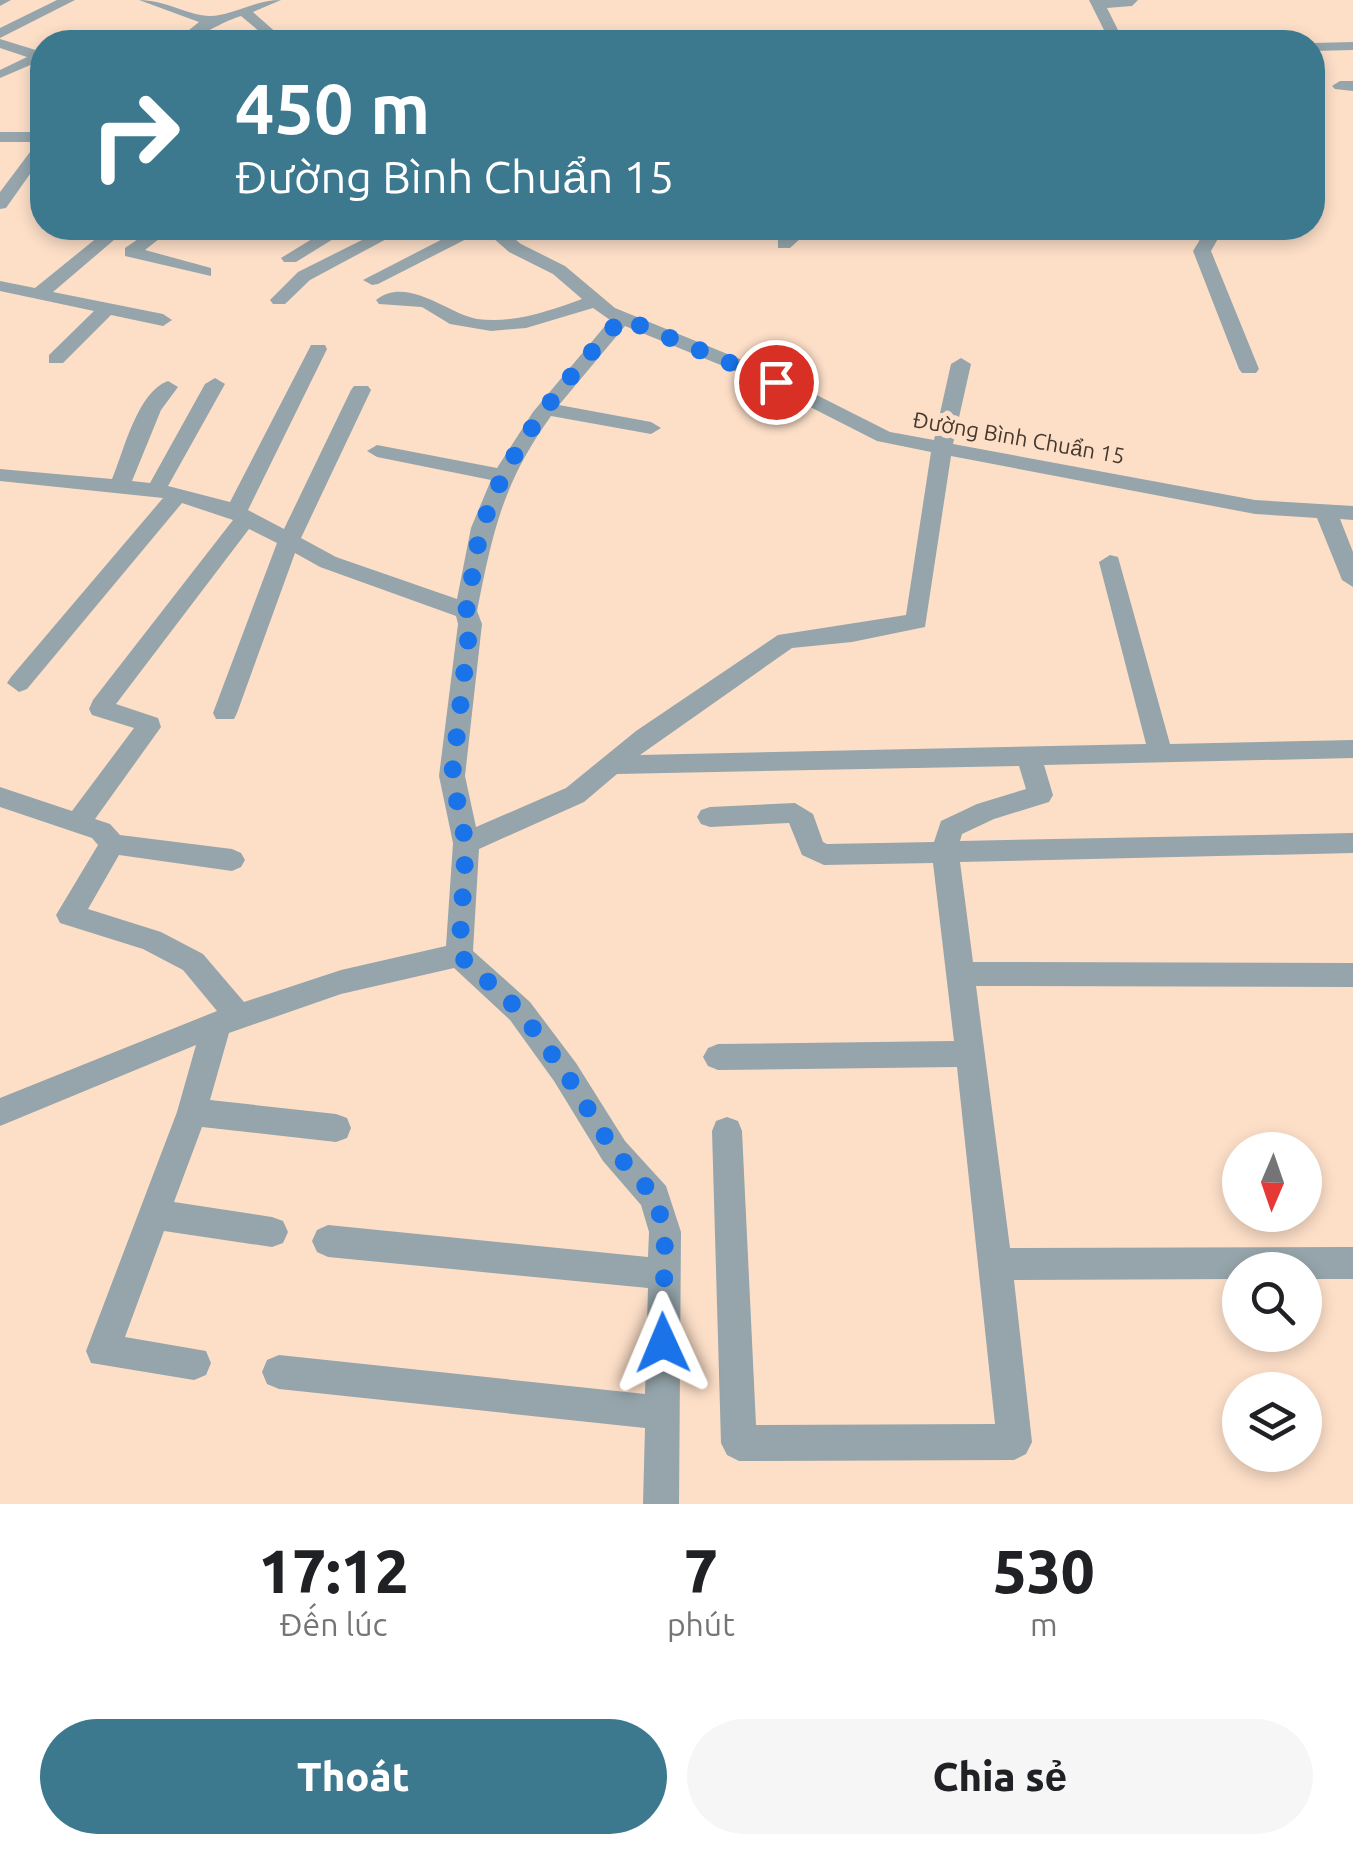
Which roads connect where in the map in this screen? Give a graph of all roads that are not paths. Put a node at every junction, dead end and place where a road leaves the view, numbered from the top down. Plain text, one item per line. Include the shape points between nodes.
1 (68, 0) edge
2 (146, 0) edge
3 (274, 0) edge
4 (1096, 2) edge
5 (1132, 2) edge
6 (247, 6) edge
7 (223, 7) dead end
8 (210, 21) junction
9 (198, 30) edge
10 (269, 30) edge
11 (1111, 30) edge
12 (0, 34) edge
13 (1353, 46) edge
14 (4, 47) edge
15 (1325, 47) edge
16 (30, 54) edge
17 (30, 61) edge
18 (3, 74) dead end
19 (0, 137) edge
20 (30, 138) edge
21 (30, 163) edge
22 (0, 204) edge
23 (105, 240) edge
24 (148, 240) edge
25 (321, 240) edge
26 (374, 240) edge
27 (452, 240) edge
28 (505, 240) edge
29 (789, 240) edge
30 (1208, 240) edge
31 (784, 244) dead end
32 (290, 258) dead end
33 (205, 272) dead end
34 (372, 280) dead end
35 (0, 286) edge
36 (40, 294) junction
37 (280, 300) dead end
38 (384, 300) dead end
39 (593, 302) junction
40 (107, 308) junction
41 (622, 318) junction
42 (164, 320) dead end
43 (318, 349) dead end
44 (56, 359) dead end
45 (960, 364) dead end
46 (1249, 369) dead end
47 (215, 384) dead end
48 (168, 387) dead end
49 (361, 390) dead end
50 (546, 408) junction
51 (651, 428) dead end
52 (942, 448) junction
53 (377, 451) dead end
54 (0, 475) edge
55 (506, 476) junction
56 (120, 486) junction
57 (167, 492) junction
58 (1326, 512) junction
59 (1353, 513) edge
60 (241, 515) junction
61 (288, 540) junction
62 (1110, 562) dead end
63 (1353, 580) edge
64 (466, 612) junction
65 (19, 683) dead end
66 (224, 713) dead end
67 (1353, 749) edge
68 (1160, 751) junction
69 (1028, 754) junction
70 (610, 765) junction
71 (0, 798) edge
72 (710, 817) dead end
73 (77, 823) junction
74 (1353, 843) edge
75 (112, 844) junction
76 (466, 844) junction
77 (945, 852) junction
78 (232, 860) dead end
79 (459, 955) junction
80 (960, 974) junction
81 (1353, 975) edge
82 (228, 1021) junction
83 (970, 1054) junction
84 (718, 1057) dead end
85 (0, 1112) edge
86 (192, 1112) junction
87 (336, 1128) dead end
88 (728, 1131) dead end
89 (152, 1214) junction
90 (272, 1232) dead end
91 (328, 1241) dead end
92 (1353, 1263) edge
93 (996, 1264) junction
94 (663, 1274) junction
95 (194, 1363) dead end
96 (279, 1372) dead end
97 (664, 1413) junction
98 (661, 1504) edge

1 - 12 street
2 - 8 street
3 - 6 street
4 - 5 street
4 - 11 street
6 - 7 street
6 - 8 street
6 - 10 street
8 - 9 street
13 - 15 street
14 - 16 street
17 - 18 street
19 - 20 street
21 - 22 street
23 - 36 street
24 - 33 street via 132,252
25 - 32 street
26 - 37 street via 304,276
27 - 34 street
28 - 39 street, Đường Bình Chuẩn 15 via 558,270
29 - 31 street
30 - 46 street via 1202,252
35 - 36 street
36 - 40 street
38 - 39 street via 437,306 460,322 487,325 539,320
39 - 41 street, Đường Bình Chuẩn 15
40 - 42 street
40 - 44 street
41 - 50 street
41 - 52 street, Đường Bình Chuẩn 15 via 762,376 884,437
43 - 60 street
45 - 52 street
47 - 57 street
48 - 56 street
49 - 61 street
50 - 51 street
50 - 55 street
52 - 58 street, Đường Bình Chuẩn 15 via 1255,507
52 - 70 street via 917,621 786,641
53 - 55 street
54 - 56 street
55 - 64 street via 482,528
56 - 57 street
57 - 60 street
57 - 65 street
58 - 59 street, Đường Bình Chuẩn 15
58 - 63 street
60 - 61 street
60 - 73 street via 105,700 101,709 149,728
61 - 64 street via 328,562
61 - 66 street
62 - 68 street
64 - 76 street via 470,624 452,776
67 - 68 street
68 - 69 street
69 - 70 street
69 - 77 street via 1040,794 950,828
70 - 76 street via 575,794
71 - 73 street
72 - 77 street via 795,813 804,821 810,848 824,854
73 - 75 street via 101,831
74 - 77 street
75 - 78 street
75 - 82 street via 70,915 151,940 193,962
76 - 79 street
77 - 80 street
79 - 82 street via 396,966
79 - 94 street via 520,1011 614,1151 655,1197 665,1232
80 - 81 street
80 - 83 street
82 - 85 street
82 - 86 street
83 - 84 street
83 - 93 street
86 - 87 street
86 - 89 street
88 - 93 street via 739,1443 1014,1442
89 - 90 street
89 - 95 street via 103,1351
91 - 94 street
92 - 93 street
94 - 97 street
96 - 97 street
97 - 98 street

